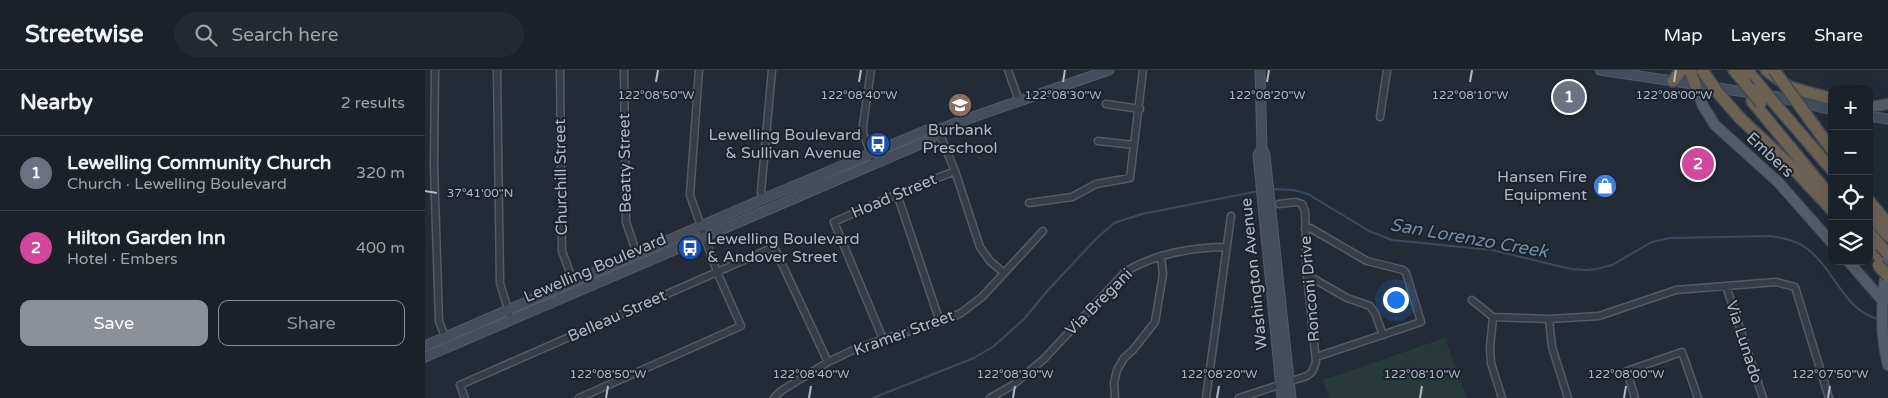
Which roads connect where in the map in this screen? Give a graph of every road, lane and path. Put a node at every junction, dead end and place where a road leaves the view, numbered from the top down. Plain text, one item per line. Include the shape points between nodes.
1 (435, 70) edge
2 (497, 70) edge
3 (560, 70) edge
4 (624, 70) edge
5 (699, 70) edge
6 (772, 70) edge
7 (871, 70) edge
8 (1008, 70) edge
9 (1109, 70) edge
10 (1143, 70) edge
11 (1260, 70) edge
12 (1387, 70) edge
13 (1600, 70) edge
14 (1681, 70) edge
15 (1690, 70) edge
16 (1702, 70) edge
17 (1726, 70) edge
18 (1734, 70) edge
19 (1747, 70) edge
20 (1766, 70) edge
21 (1774, 70) edge
22 (1673, 81) junction
23 (1740, 83) junction
24 (1695, 84) junction
25 (1828, 98) edge
26 (1828, 99) edge
27 (1019, 101) junction
28 (1777, 101) junction
29 (1757, 102) junction
30 (1106, 104) dead end
31 (1888, 104) edge
32 (1873, 106) edge
33 (1888, 108) edge
34 (1140, 109) junction
35 (1828, 109) edge
36 (1380, 117) dead end
37 (1873, 117) edge
38 (1888, 119) edge
39 (938, 130) junction
40 (1098, 141) dead end
41 (1134, 144) junction
42 (1828, 145) edge
43 (871, 154) junction
44 (875, 163) junction
45 (1828, 165) edge
46 (955, 171) junction
47 (1828, 182) edge
48 (1828, 193) edge
49 (897, 194) junction
50 (763, 199) junction
51 (1029, 203) dead end
52 (1279, 204) dead end
53 (1828, 206) edge
54 (760, 212) junction
55 (1875, 215) edge
56 (1231, 216) dead end
57 (700, 227) junction
58 (1305, 228) junction
59 (1043, 231) dead end
60 (704, 237) junction
61 (1873, 237) edge
62 (1828, 238) edge
63 (1227, 247) junction
64 (1882, 248) edge
65 (637, 254) junction
66 (1161, 256) junction
67 (1852, 265) edge
68 (717, 272) junction
69 (1005, 273) junction
70 (1307, 275) junction
71 (1888, 276) edge
72 (573, 281) junction
73 (1726, 286) junction
74 (1472, 300) dead end
75 (1883, 301) junction
76 (508, 310) junction
77 (1493, 317) junction
78 (1549, 319) junction
79 (511, 320) junction
80 (940, 322) junction
81 (1884, 332) edge
82 (1383, 335) junction
83 (445, 337) junction
84 (883, 339) junction
85 (425, 346) edge
86 (425, 357) edge
87 (1316, 357) junction
88 (828, 362) junction
89 (1888, 366) edge
90 (1284, 383) junction
91 (465, 398) edge
92 (580, 398) edge
93 (774, 398) edge
94 (990, 398) edge
95 (1115, 398) edge
96 (1206, 398) edge
97 (1239, 398) edge
98 (1282, 398) edge
99 (1291, 398) edge
100 (1502, 398) edge
101 (1568, 398) edge
102 (1635, 398) edge
103 (1698, 398) edge
104 (1763, 398) edge
105 (1829, 398) edge

1 - 83 street via 434,166 439,321
2 - 76 street via 500,283
3 - 72 street, Churchill Street via 562,251
4 - 65 street, Beatty Street via 626,222
5 - 57 street via 690,195
6 - 50 street
7 - 43 street via 863,125
8 - 27 street
9 - 27 main road, Lewelling Boulevard
10 - 34 street
11 - 90 main road, Washington Avenue via 1262,148 1258,155 1264,180
12 - 36 street
13 - 22 main road
14 - 22 highway
15 - 24 highway
16 - 53 highway, bridge via 1741,118
17 - 23 highway
18 - 23 highway
19 - 28 highway, bridge
20 - 25 highway via 1789,87
21 - 42 highway, bridge
22 - 24 main road
23 - 29 highway
24 - 28 main road
24 - 62 main road, Embers via 1703,106 1715,124 1778,182
26 - 28 main road via 1795,96
27 - 39 main road, Lewelling Boulevard
28 - 35 main road
28 - 45 highway
29 - 47 highway
29 - 48 highway
30 - 34 street
31 - 32 main road
32 - 33 main road
34 - 41 street
37 - 38 main road
39 - 43 main road, Lewelling Boulevard via 927,130
39 - 44 main road, Lewelling Boulevard via 931,139
39 - 46 street
40 - 41 street
41 - 51 street via 1130,178 1096,184 1072,196
43 - 44 street
43 - 50 main road, Lewelling Boulevard
44 - 54 main road, Lewelling Boulevard
46 - 49 street, Hoad Street
46 - 69 street via 980,246 990,261
49 - 80 street
49 - 84 street, Hoad Street via 834,222
50 - 54 main road
50 - 57 main road, Lewelling Boulevard
52 - 58 street, Ronconi Drive via 1302,204
54 - 60 main road, Lewelling Boulevard
55 - 64 highway
56 - 63 street
57 - 60 street
57 - 65 main road, Lewelling Boulevard
58 - 70 street, Ronconi Drive
58 - 82 street via 1367,261 1403,270 1421,322
59 - 69 street, Kramer Street
60 - 68 street
60 - 79 main road, Lewelling Boulevard
61 - 64 highway
63 - 66 street, Via Bregani
63 - 96 street
64 - 71 highway, bridge
64 - 75 main road
65 - 72 main road, Lewelling Boulevard
66 - 94 street, Via Bregani via 1141,262 1125,272 1044,359 1013,385
66 - 95 street via 1163,274 1155,322 1117,370
67 - 75 main road
68 - 88 street, Belleau Street via 774,247
68 - 91 street, Belleau Street via 460,385
68 - 92 street via 741,326
69 - 80 street, Kramer Street via 961,313
70 - 82 street via 1347,298 1370,306
70 - 87 street, Ronconi Drive
72 - 76 main road, Lewelling Boulevard
73 - 78 street via 1676,290 1599,316
73 - 104 street, Via Lunado
73 - 105 street via 1776,282 1795,287
74 - 77 street
75 - 81 main road
76 - 79 street
76 - 83 main road, Lewelling Boulevard
77 - 78 street
77 - 100 street via 1491,363
78 - 101 street via 1553,347
79 - 86 main road, Lewelling Boulevard
80 - 84 street, Kramer Street
81 - 89 main road
82 - 87 street
83 - 85 main road, Lewelling Boulevard
84 - 88 street, Kramer Street
87 - 90 street, Ronconi Drive via 1312,372
88 - 93 street, Kramer Street
90 - 97 street
90 - 98 main road, Washington Avenue
90 - 99 main road, Washington Avenue
102 - 103 street via 1627,371 1682,352

